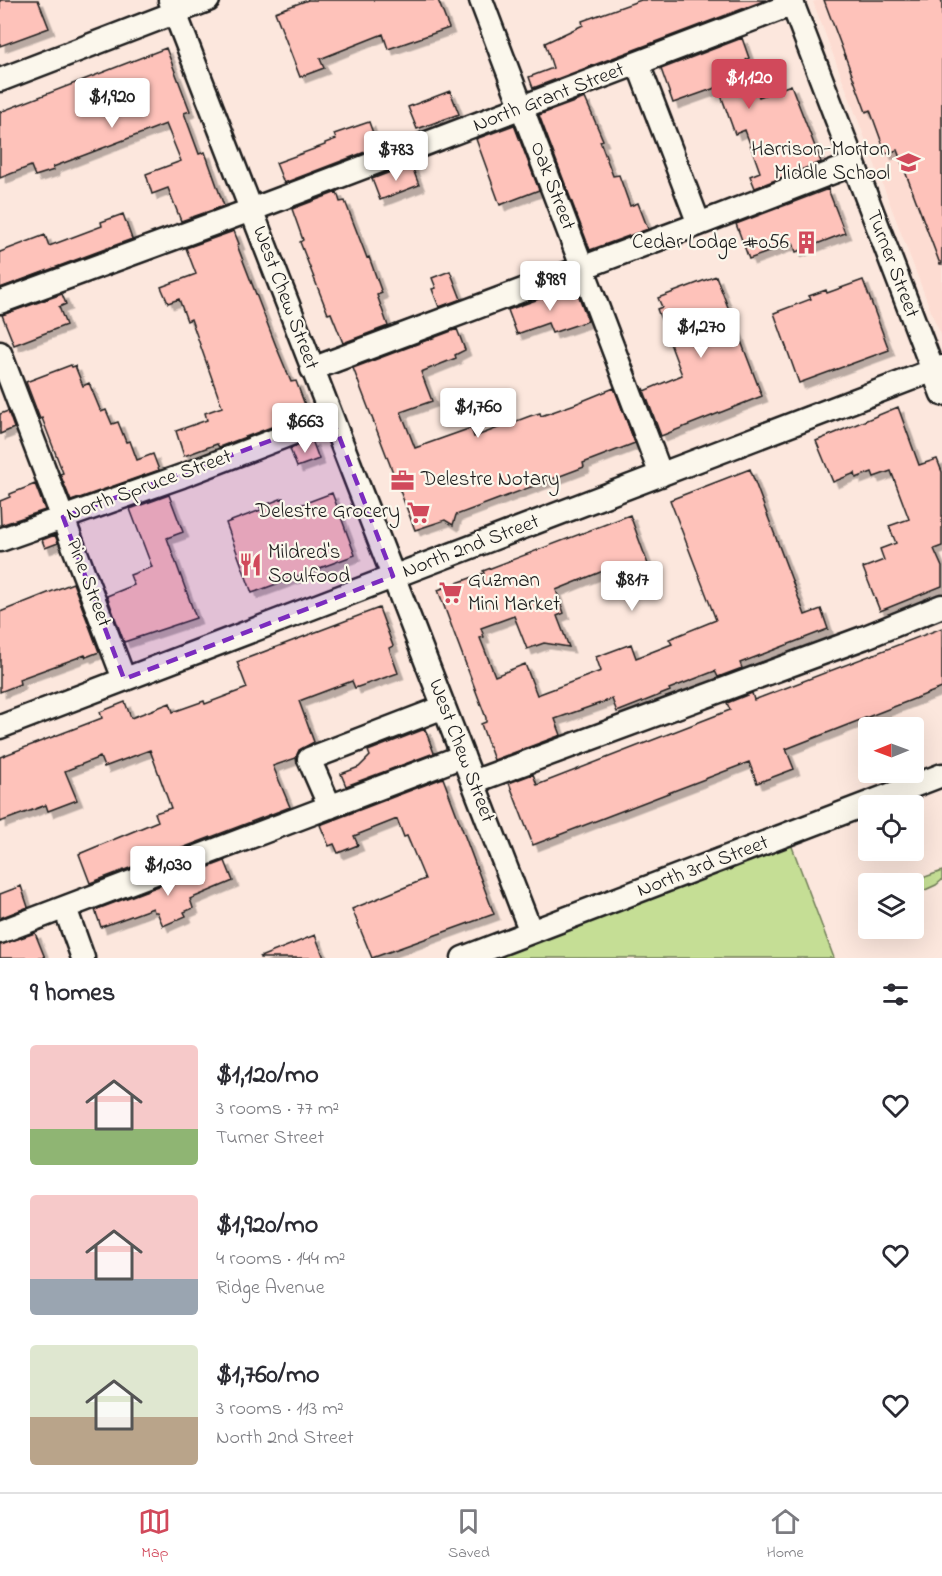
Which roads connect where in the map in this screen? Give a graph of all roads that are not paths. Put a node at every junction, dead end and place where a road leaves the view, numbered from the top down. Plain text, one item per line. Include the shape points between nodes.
1 (208, 0) edge
2 (481, 0) edge
3 (792, 2) edge
4 (172, 6) edge
5 (638, 64) junction
6 (0, 80) edge
7 (523, 108) junction
8 (854, 164) junction
9 (251, 210) junction
10 (699, 225) junction
11 (583, 268) junction
12 (0, 302) edge
13 (0, 353) edge
14 (312, 369) junction
15 (938, 369) edge
16 (942, 394) edge
17 (332, 418) junction
18 (661, 475) junction
19 (63, 517) junction
20 (0, 540) edge
21 (393, 576) junction
22 (942, 606) edge
23 (124, 679) junction
24 (444, 707) junction
25 (0, 727) edge
26 (463, 756) junction
27 (942, 775) edge
28 (473, 782) junction
29 (330, 807) junction
30 (65, 908) junction
31 (0, 932) edge
32 (531, 932) junction
33 (83, 958) edge
34 (463, 958) edge

1 - 4 street
2 - 7 street, Oak Street
3 - 5 street, North Grant Street
3 - 8 street, Turner Street
4 - 6 street
4 - 9 street, West Chew Street
5 - 7 street, North Grant Street
5 - 10 street
7 - 9 street, North Grant Street
7 - 11 street, Oak Street
8 - 10 street
8 - 15 street, Turner Street
9 - 12 street, North Grant Street
9 - 14 street, West Chew Street
10 - 11 street
11 - 14 street
11 - 18 street, Oak Street
13 - 19 street, Pine Street
14 - 17 street, West Chew Street
15 - 16 street, Turner Street
15 - 18 street, North 2nd Street
17 - 19 street, North Spruce Street
17 - 21 street, West Chew Street
18 - 21 street, North 2nd Street
19 - 20 street, North Spruce Street
19 - 23 street, Pine Street
21 - 23 street, North 2nd Street
21 - 24 street, West Chew Street
22 - 28 street
23 - 25 street, North 2nd Street
24 - 26 street, West Chew Street
24 - 29 street via 309,759
26 - 28 street, West Chew Street
26 - 29 street
27 - 32 street, North 3rd Street
28 - 32 street, West Chew Street
29 - 30 street
30 - 31 street
30 - 33 street
32 - 34 street, North 3rd Street

